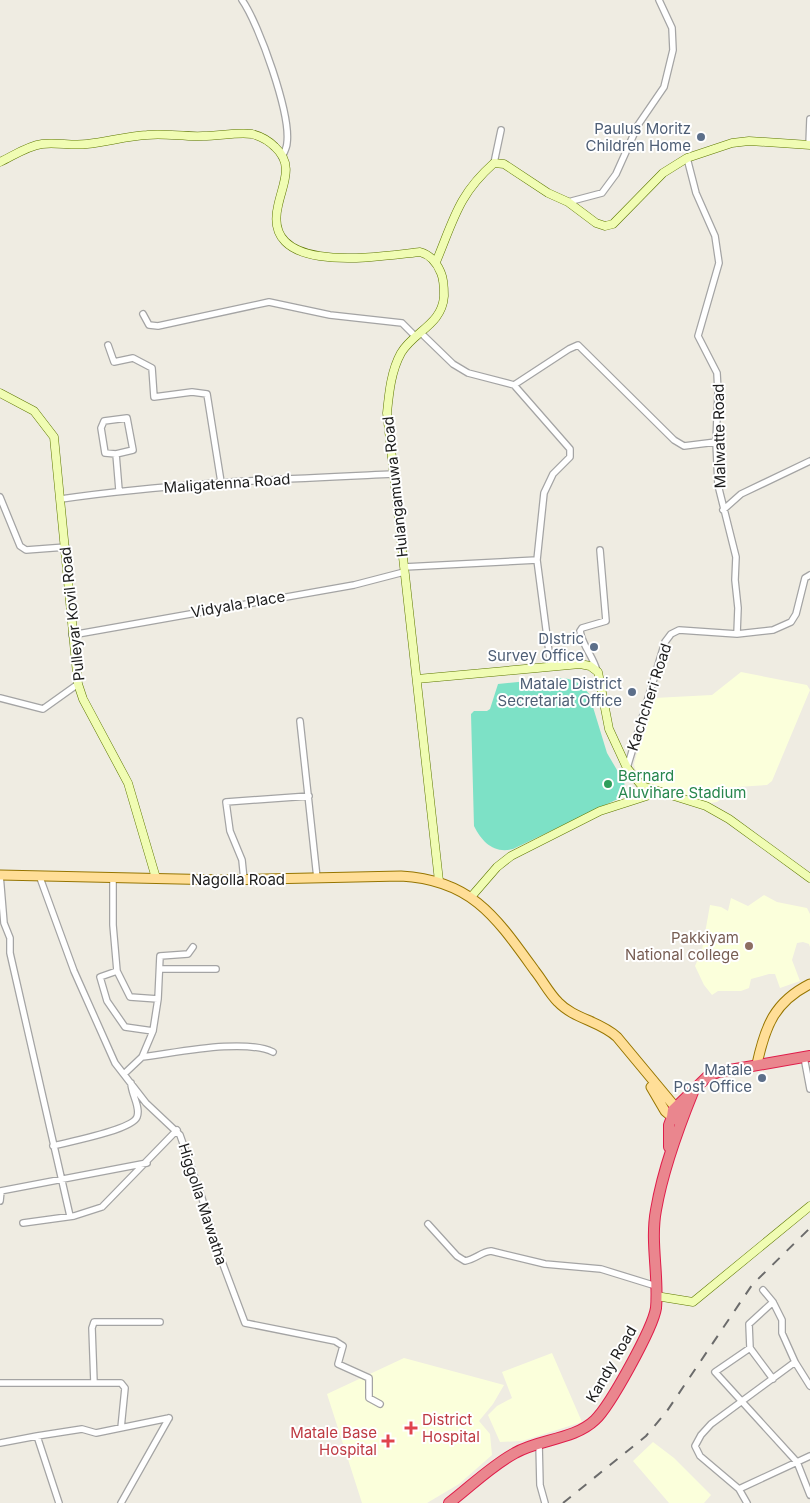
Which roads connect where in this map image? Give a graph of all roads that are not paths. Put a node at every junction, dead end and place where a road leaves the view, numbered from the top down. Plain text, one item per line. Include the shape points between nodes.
1 (242, 0) edge
2 (659, 0) edge
3 (810, 119) edge
4 (500, 130) dead end
5 (810, 145) edge
6 (282, 157) junction
7 (687, 158) junction
8 (0, 162) edge
9 (494, 162) junction
10 (568, 202) junction
11 (436, 262) junction
12 (143, 314) dead end
13 (418, 335) junction
14 (108, 345) dead end
15 (514, 385) junction
16 (0, 393) edge
17 (716, 442) junction
18 (116, 454) junction
19 (810, 461) edge
20 (393, 474) junction
21 (222, 482) junction
22 (119, 490) junction
23 (0, 497) edge
24 (61, 499) junction
25 (723, 510) junction
26 (66, 547) junction
27 (600, 550) dead end
28 (537, 560) junction
29 (404, 570) junction
30 (810, 575) edge
31 (736, 634) junction
32 (72, 635) junction
33 (551, 667) junction
34 (598, 672) junction
35 (418, 680) junction
36 (78, 684) junction
37 (0, 698) edge
38 (300, 721) dead end
39 (627, 768) junction
40 (661, 791) junction
41 (309, 796) junction
42 (0, 875) edge
43 (39, 875) junction
44 (113, 877) junction
45 (156, 878) junction
46 (317, 878) junction
47 (810, 878) edge
48 (244, 880) junction
49 (439, 881) junction
50 (471, 896) junction
51 (193, 947) dead end
52 (160, 969) junction
53 (216, 969) dead end
54 (117, 971) junction
55 (810, 984) edge
56 (158, 999) junction
57 (153, 1031) junction
58 (273, 1052) dead end
59 (807, 1056) edge
60 (142, 1057) junction
61 (757, 1064) junction
62 (124, 1074) junction
63 (131, 1083) junction
64 (810, 1089) edge
65 (677, 1114) junction
66 (177, 1130) junction
67 (53, 1146) junction
68 (147, 1163) junction
69 (60, 1180) junction
70 (0, 1191) edge
71 (0, 1201) edge
72 (810, 1206) edge
73 (70, 1216) junction
74 (23, 1223) dead end
75 (428, 1224) dead end
76 (763, 1290) dead end
77 (656, 1291) junction
78 (773, 1302) junction
79 (160, 1322) dead end
80 (750, 1348) junction
81 (795, 1362) junction
82 (773, 1379) junction
83 (0, 1383) edge
84 (94, 1383) junction
85 (810, 1386) edge
86 (740, 1402) junction
87 (380, 1404) dead end
88 (121, 1428) junction
89 (37, 1436) junction
90 (0, 1443) edge
91 (539, 1443) junction
92 (810, 1456) edge
93 (797, 1462) junction
94 (739, 1489) junction
95 (810, 1495) edge
96 (59, 1503) edge
97 (122, 1503) edge
98 (449, 1503) edge
99 (545, 1503) edge
100 (747, 1503) edge

1 - 6 street via 264,48 284,111 287,142
2 - 10 street via 672,28 673,50 664,87 638,125 616,174 602,193
3 - 5 street
4 - 9 street
5 - 7 street via 749,141 732,143
6 - 8 street via 277,148 253,134 147,135 85,144 42,144
6 - 11 street via 286,166 286,182 276,223 281,240 289,246 316,256 345,259 420,252
7 - 10 street via 663,173 612,224 596,224
7 - 17 street, Malwatte Road via 696,193 715,236 720,263 698,336 717,373
9 - 10 street via 504,164
9 - 11 street via 477,178 458,205
11 - 13 street, Hulangamuwa Road via 442,275 444,302 437,318
12 - 13 street via 149,325 158,326 269,302 330,315 402,322
13 - 15 street via 468,373
13 - 20 street, Hulangamuwa Road via 400,355 390,387 387,413
14 - 21 street via 114,362 133,358 152,368 154,397 192,392 207,394
15 - 17 street via 578,345 674,440 684,446
15 - 28 street via 570,450 570,457 553,474 544,493
16 - 24 street, Pulleyar Kovil Road via 34,411 54,437
17 - 25 street, Malwatte Road
18 - 18 street via 106,455 104,451 102,424 127,418 132,450
18 - 22 street
19 - 25 street via 741,494
20 - 21 street, Maligatenna Road
20 - 29 street, Hulangamuwa Road
21 - 22 street, Maligatenna Road
22 - 24 street, Maligatenna Road
23 - 26 street via 20,546 26,550
24 - 26 street, Pulleyar Kovil Road
25 - 31 street, Malwatte Road via 736,557
26 - 32 street, Pulleyar Kovil Road
27 - 34 street via 606,621 580,631 583,646 594,659
28 - 29 street, Vidyala Place
28 - 33 street
29 - 32 street, Vidyala Place via 354,584
29 - 35 street, Hulangamuwa Road
30 - 31 street via 805,578 791,622 773,630
31 - 39 street, Kachcheri Road via 686,630 671,634 665,642
32 - 36 street, Pulleyar Kovil Road
33 - 34 street via 580,664
33 - 35 street
34 - 39 street via 609,729
35 - 49 street, Hulangamuwa Road
36 - 37 street via 43,709
36 - 45 street, Pulleyar Kovil Road via 128,783
38 - 41 street
39 - 40 street via 642,786
40 - 47 street via 706,806 729,819
40 - 50 street via 600,811 511,856
41 - 46 street
41 - 48 street via 226,802 230,831 242,860
42 - 43 main road, Nagolla Road
42 - 67 street via 4,923 10,938 10,953
43 - 44 main road, Nagolla Road
43 - 62 street, Higgolla Mawatha via 74,971 115,1062
44 - 45 main road, Nagolla Road
44 - 54 street
45 - 48 main road, Nagolla Road
46 - 48 main road, Nagolla Road
46 - 49 main road, Nagolla Road via 401,876
49 - 50 main road, Nagolla Road
50 - 65 main road via 505,932 557,1001 574,1014 612,1032
51 - 52 street via 188,954 160,956
52 - 53 street
52 - 56 street
54 - 56 street via 130,998
54 - 57 street via 100,977 106,1001 125,1027
55 - 61 main road via 789,996 774,1014 763,1038
56 - 57 street
57 - 60 street
58 - 60 street via 261,1046 225,1047
59 - 61 highway, Kandy Road
59 - 64 street
60 - 62 street
61 - 65 highway, Kandy Road via 707,1077
62 - 63 street, Higgolla Mawatha
63 - 66 street, Higgolla Mawatha via 146,1102
63 - 67 street via 138,1112 132,1123
65 - 77 highway, Kandy Road via 655,1212
66 - 68 street
66 - 87 street, Higgolla Mawatha via 245,1324 335,1341 343,1346 338,1364 369,1378 369,1398
67 - 69 street
68 - 69 street
68 - 73 street via 102,1207
69 - 70 street
69 - 73 street
70 - 71 street
72 - 77 street via 693,1302
73 - 74 street
75 - 77 street via 465,1261 491,1251 545,1264 601,1269
76 - 78 street
77 - 91 highway, Kandy Road via 654,1316 647,1335 598,1417 583,1428
78 - 80 street via 749,1324
78 - 81 street
79 - 84 street via 94,1322
80 - 82 street
80 - 86 street via 715,1372
81 - 82 street
81 - 85 street
82 - 86 street
83 - 84 street
84 - 88 street via 121,1383 125,1388
86 - 93 street
86 - 94 street via 711,1424 696,1446 700,1456
88 - 89 street via 96,1433 82,1429
88 - 97 street via 169,1418
89 - 90 street
89 - 96 street
91 - 98 highway, Kandy Road via 513,1453
91 - 99 street via 540,1485
92 - 93 street
93 - 94 street
93 - 95 street
94 - 100 street

